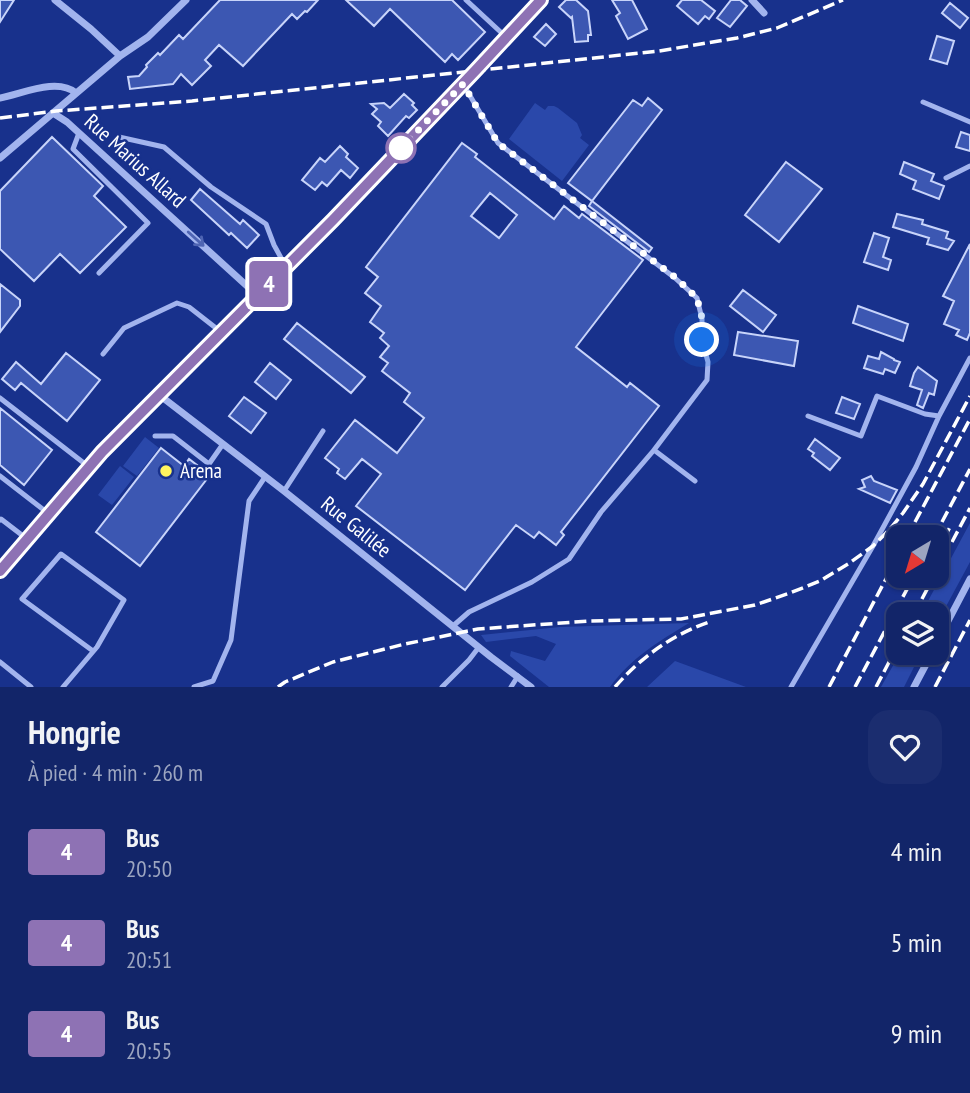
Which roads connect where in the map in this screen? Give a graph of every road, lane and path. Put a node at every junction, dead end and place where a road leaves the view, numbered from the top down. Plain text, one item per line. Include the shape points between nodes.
1 (55, 0) edge
2 (186, 0) edge
3 (466, 0) edge
4 (541, 0) edge
5 (752, 0) edge
6 (764, 13) dead end
7 (506, 37) junction
8 (120, 56) junction
9 (463, 84) junction
10 (76, 93) junction
11 (0, 98) edge
12 (923, 102) dead end
13 (53, 113) junction
14 (970, 121) edge
15 (79, 133) junction
16 (119, 137) dead end
17 (0, 158) edge
18 (970, 166) edge
19 (946, 178) dead end
20 (286, 267) junction
21 (99, 274) dead end
22 (258, 296) junction
23 (221, 332) junction
24 (103, 354) dead end
25 (970, 358) edge
26 (158, 394) junction
27 (0, 398) edge
28 (939, 415) junction
29 (808, 416) dead end
30 (323, 431) dead end
31 (155, 436) dead end
32 (223, 444) junction
33 (654, 450) junction
34 (89, 467) junction
35 (0, 476) edge
36 (265, 477) junction
37 (695, 481) dead end
38 (284, 491) junction
39 (49, 514) junction
40 (0, 520) edge
41 (27, 539) junction
42 (0, 571) edge
43 (970, 579) edge
44 (949, 619) edge
45 (453, 626) junction
46 (479, 647) junction
47 (93, 651) junction
48 (0, 662) edge
49 (926, 665) edge
50 (519, 677) junction
51 (31, 687) edge
52 (63, 687) edge
53 (194, 687) edge
54 (442, 687) edge
55 (511, 687) edge
56 (531, 687) edge
57 (791, 687) edge
58 (914, 687) edge

1 - 8 street
2 - 8 street, Rue Marius Allard via 148,37
3 - 7 lane
4 - 7 street
5 - 6 street
7 - 9 street
8 - 10 street, Rue Marius Allard
9 - 20 street
9 - 33 lane via 498,143 697,298 707,380
10 - 11 street via 58,85
10 - 13 street, Rue Marius Allard
12 - 14 lane
13 - 15 street, Rue Marius Allard
13 - 17 street
15 - 21 lane via 73,149 148,223
15 -> 22 street, Rue Marius Allard
16 - 20 lane via 164,147 211,187 266,224
18 - 19 lane
20 - 22 street
22 - 23 street
23 - 24 lane via 177,303 124,328
23 - 26 street
25 - 28 lane
26 - 32 street, Rue Galilée
26 - 34 street
27 - 34 lane
28 - 29 lane via 877,396 861,436
28 - 57 lane via 916,467
30 - 38 lane
31 - 32 lane via 173,436 209,464
32 - 36 street, Rue Galilée
33 - 37 lane
33 - 45 lane via 601,512 569,559 469,612
34 - 39 street
35 - 39 lane
36 - 38 street, Rue Galilée
36 - 53 lane via 249,501 231,640 213,681
38 - 45 street, Rue Galilée
39 - 41 street
40 - 41 lane
41 - 42 street
43 - 44 street
45 - 46 street, Rue Galilée
46 - 50 street, Rue Galilée
46 - 54 lane
47 - 47 lane via 124,600 61,554 23,599
47 - 52 lane
48 - 51 lane
49 - 58 street
50 - 55 lane
50 - 56 street, Rue Galilée

